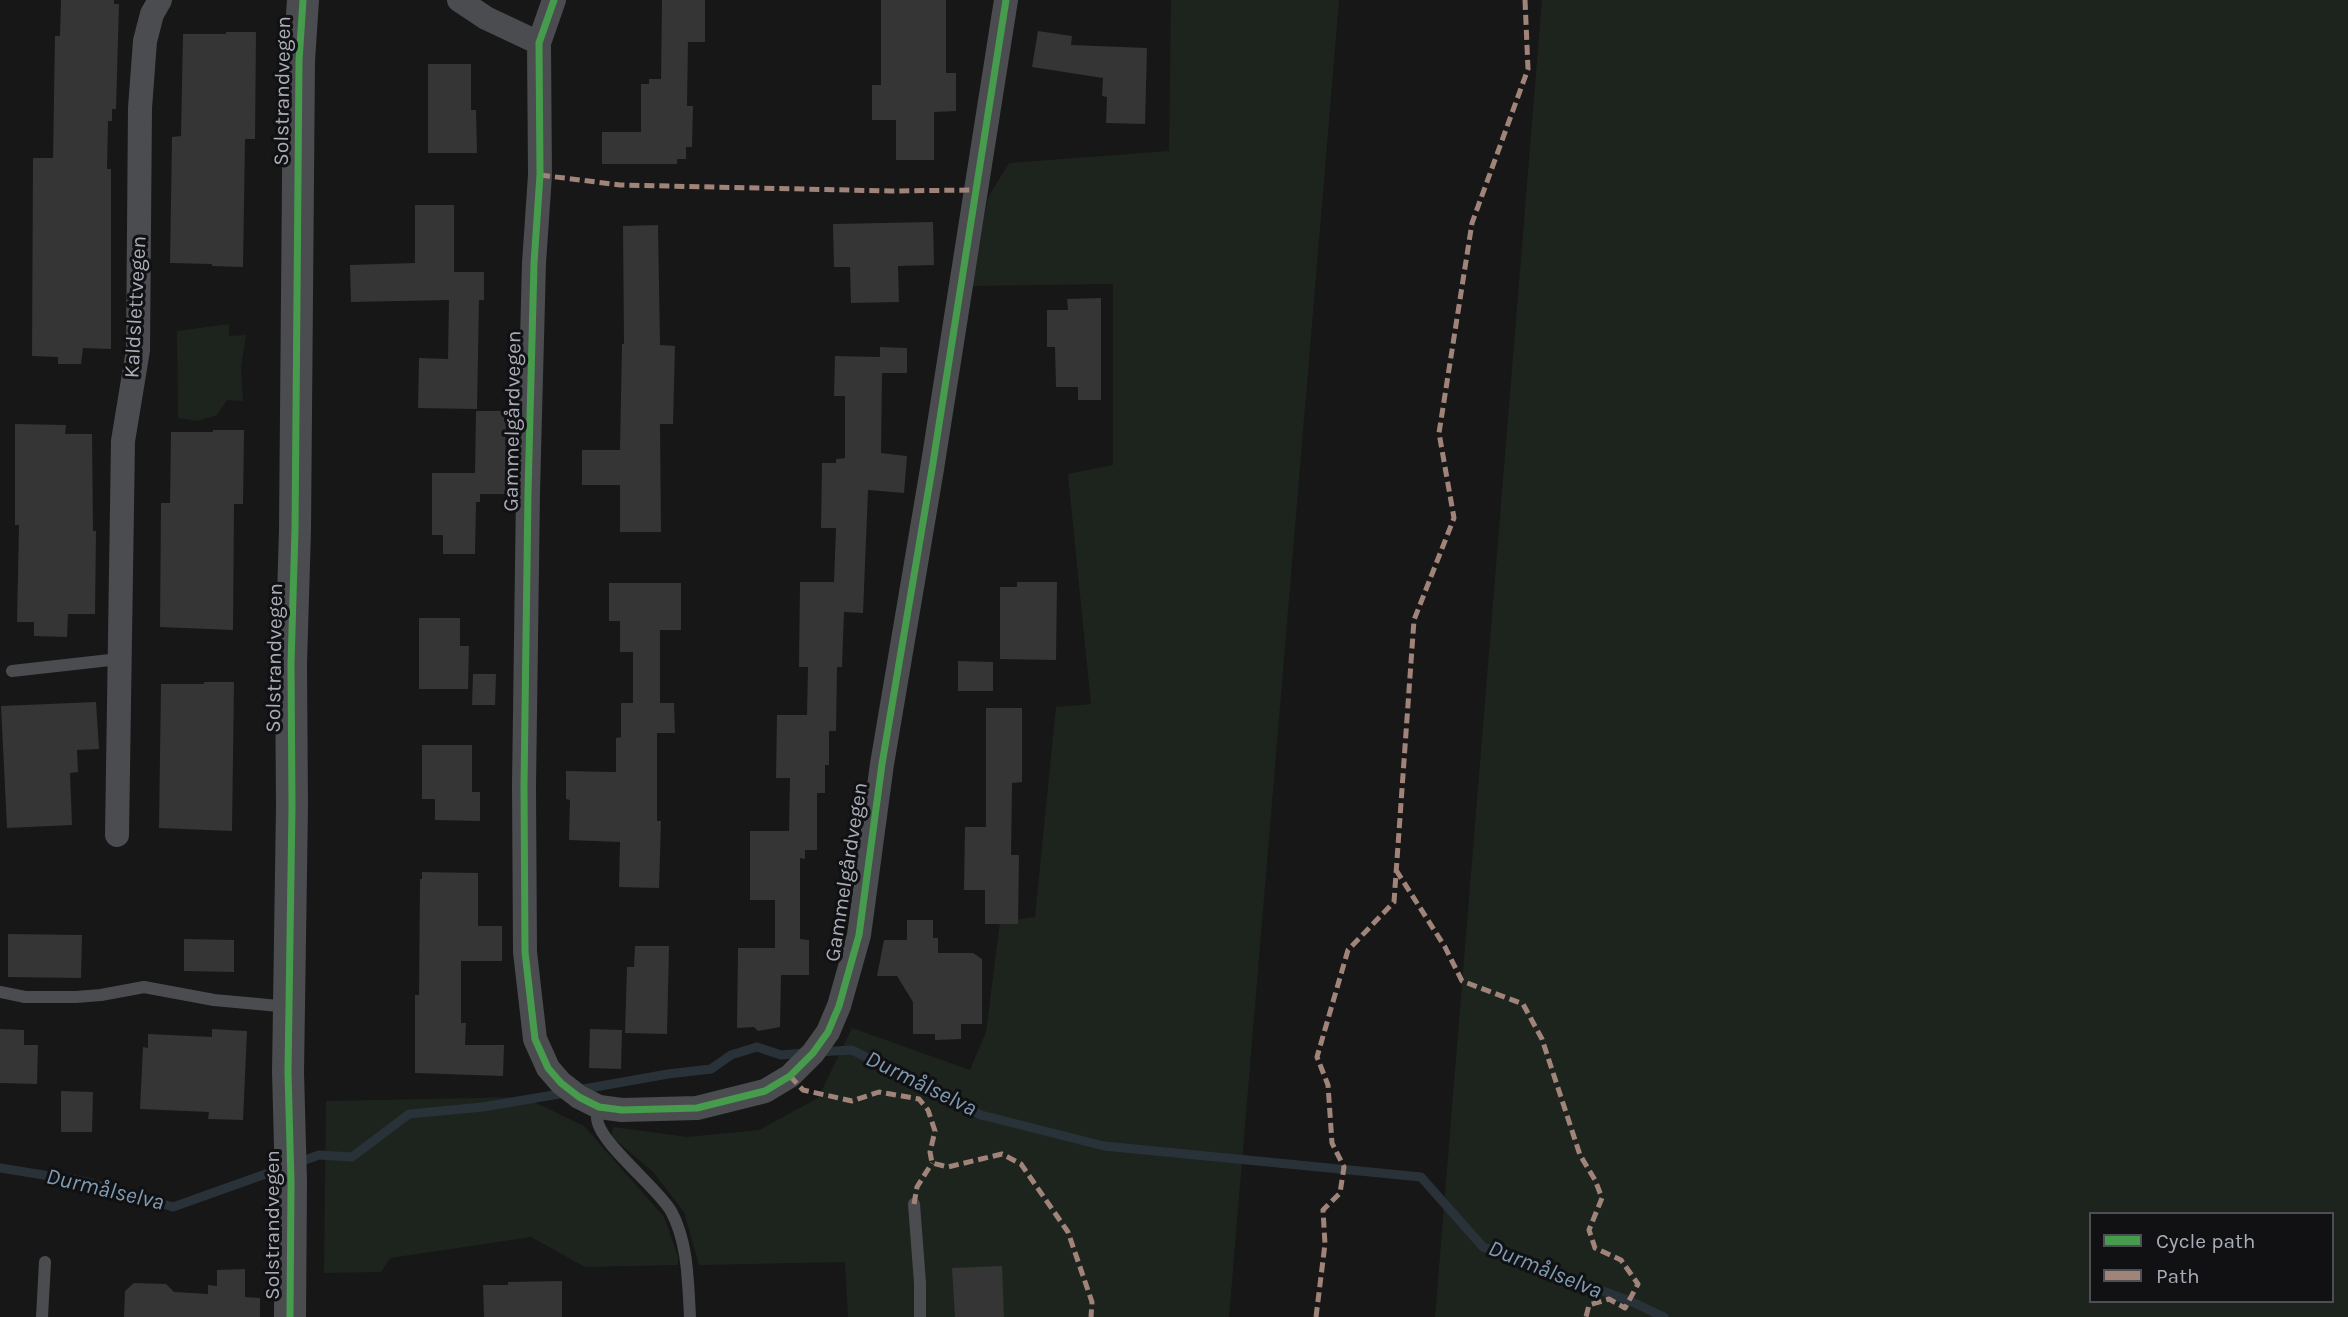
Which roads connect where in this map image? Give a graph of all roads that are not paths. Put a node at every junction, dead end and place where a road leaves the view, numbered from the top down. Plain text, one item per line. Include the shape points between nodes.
1 (160, 0) edge
2 (303, 0) edge
3 (459, 0) edge
4 (554, 0) edge
5 (1006, 0) edge
6 (540, 43) junction
7 (119, 659) junction
8 (12, 671) dead end
9 (117, 835) dead end
10 (0, 992) edge
11 (290, 1007) junction
12 (599, 1107) junction
13 (914, 1204) dead end
14 (45, 1262) dead end
15 (42, 1317) edge
16 (290, 1317) edge
17 (690, 1317) edge
18 (920, 1317) edge

1 - 7 street, Kaldslettvegen via 145,41 140,108 138,350 123,441
2 - 11 street, Solstrandvegen
3 - 6 street
4 - 6 street, Gammelgårdvegen
5 - 12 street, Gammelgårdvegen via 882,764 859,935 834,1018 805,1063 765,1091 697,1108
6 - 12 street, Gammelgårdvegen via 540,175 528,492 524,951 540,1054 561,1083
7 - 8 lane
7 - 9 street, Kaldslettvegen
10 - 11 lane via 34,998 76,997 144,987
11 - 16 street, Solstrandvegen
12 - 17 lane via 601,1130 660,1196 677,1224
13 - 18 lane
14 - 15 lane

